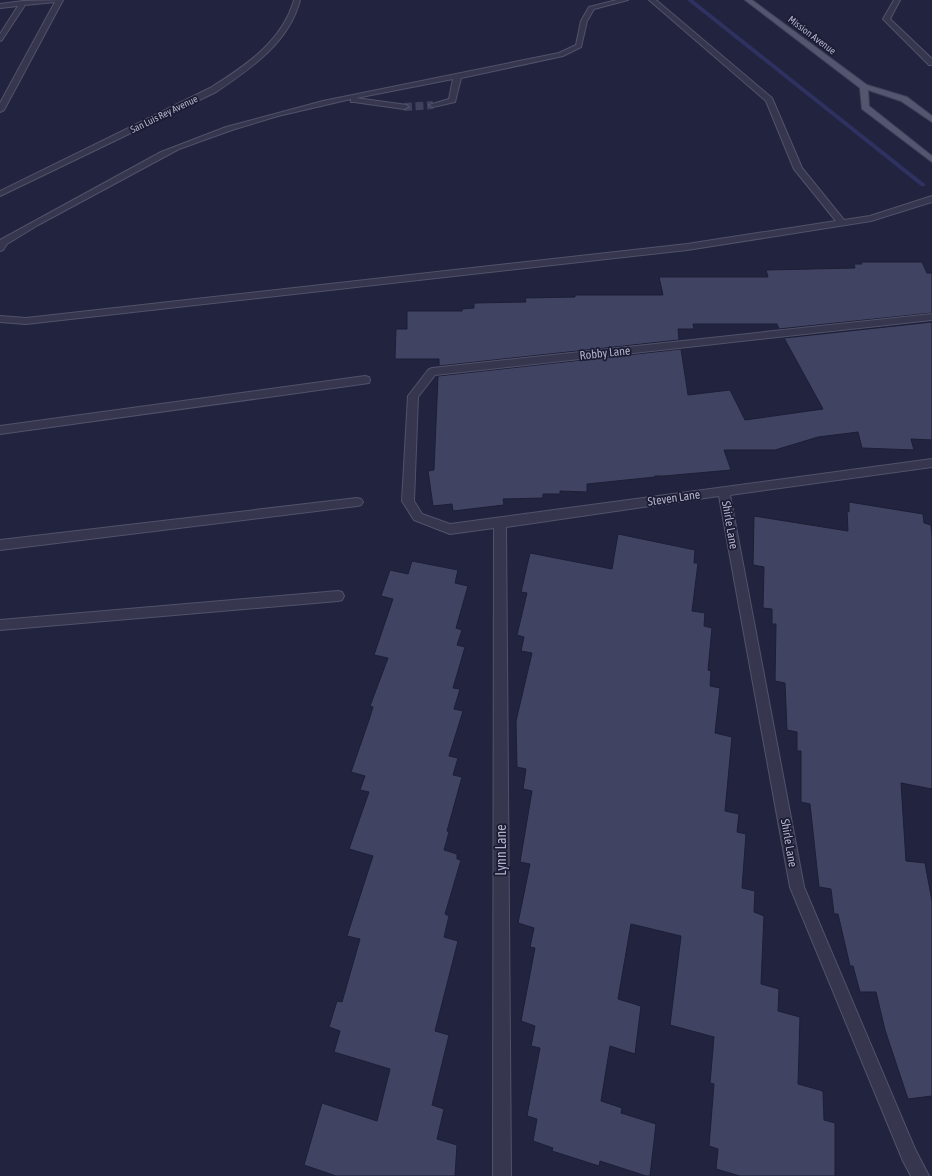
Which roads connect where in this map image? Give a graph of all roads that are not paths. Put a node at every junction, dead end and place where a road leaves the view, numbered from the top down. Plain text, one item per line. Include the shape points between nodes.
1 (60, 0) edge
2 (297, 0) edge
3 (625, 0) edge
4 (652, 0) edge
5 (748, 0) edge
6 (897, 0) edge
7 (23, 3) junction
8 (0, 6) edge
9 (0, 39) edge
10 (932, 63) edge
11 (458, 76) junction
12 (864, 87) junction
13 (345, 99) junction
14 (433, 105) tunnel mouth
15 (404, 107) tunnel mouth
16 (0, 110) edge
17 (932, 120) edge
18 (932, 160) edge
19 (0, 194) edge
20 (932, 200) edge
21 (841, 222) junction
22 (0, 248) edge
23 (932, 317) edge
24 (0, 319) edge
25 (365, 380) dead end
26 (0, 430) edge
27 (932, 463) edge
28 (724, 491) junction
29 (357, 502) dead end
30 (418, 517) joint
31 (500, 523) junction
32 (0, 545) edge
33 (338, 596) dead end
34 (0, 626) edge
35 (502, 1176) edge
36 (920, 1176) edge

1 - 7 street
1 - 16 street
2 - 19 street, San Luis Rey Avenue via 295,11 275,43 238,74 213,90
3 - 11 street via 591,8 584,21 579,46 561,55
4 - 21 street via 769,100 798,169
5 - 12 main road, Mission Avenue
6 - 10 street via 886,19
7 - 8 street
7 - 9 street
11 - 13 street
11 - 14 street via 452,100
12 - 17 main road, Mission Avenue via 904,99
12 - 18 main road via 865,107
13 - 15 street
13 - 22 street via 257,119 182,145 75,200 3,242
20 - 21 street via 871,218
21 - 24 street via 687,247 26,321
23 - 30 street, Robby Lane via 432,372 413,396 408,501
25 - 26 street
27 - 28 street, Steven Lane
28 - 31 street, Steven Lane
28 - 36 street, Shirle Lane via 797,887
29 - 32 street
30 - 31 street, Steven Lane via 450,529
31 - 35 street, Lynn Lane
33 - 34 street

